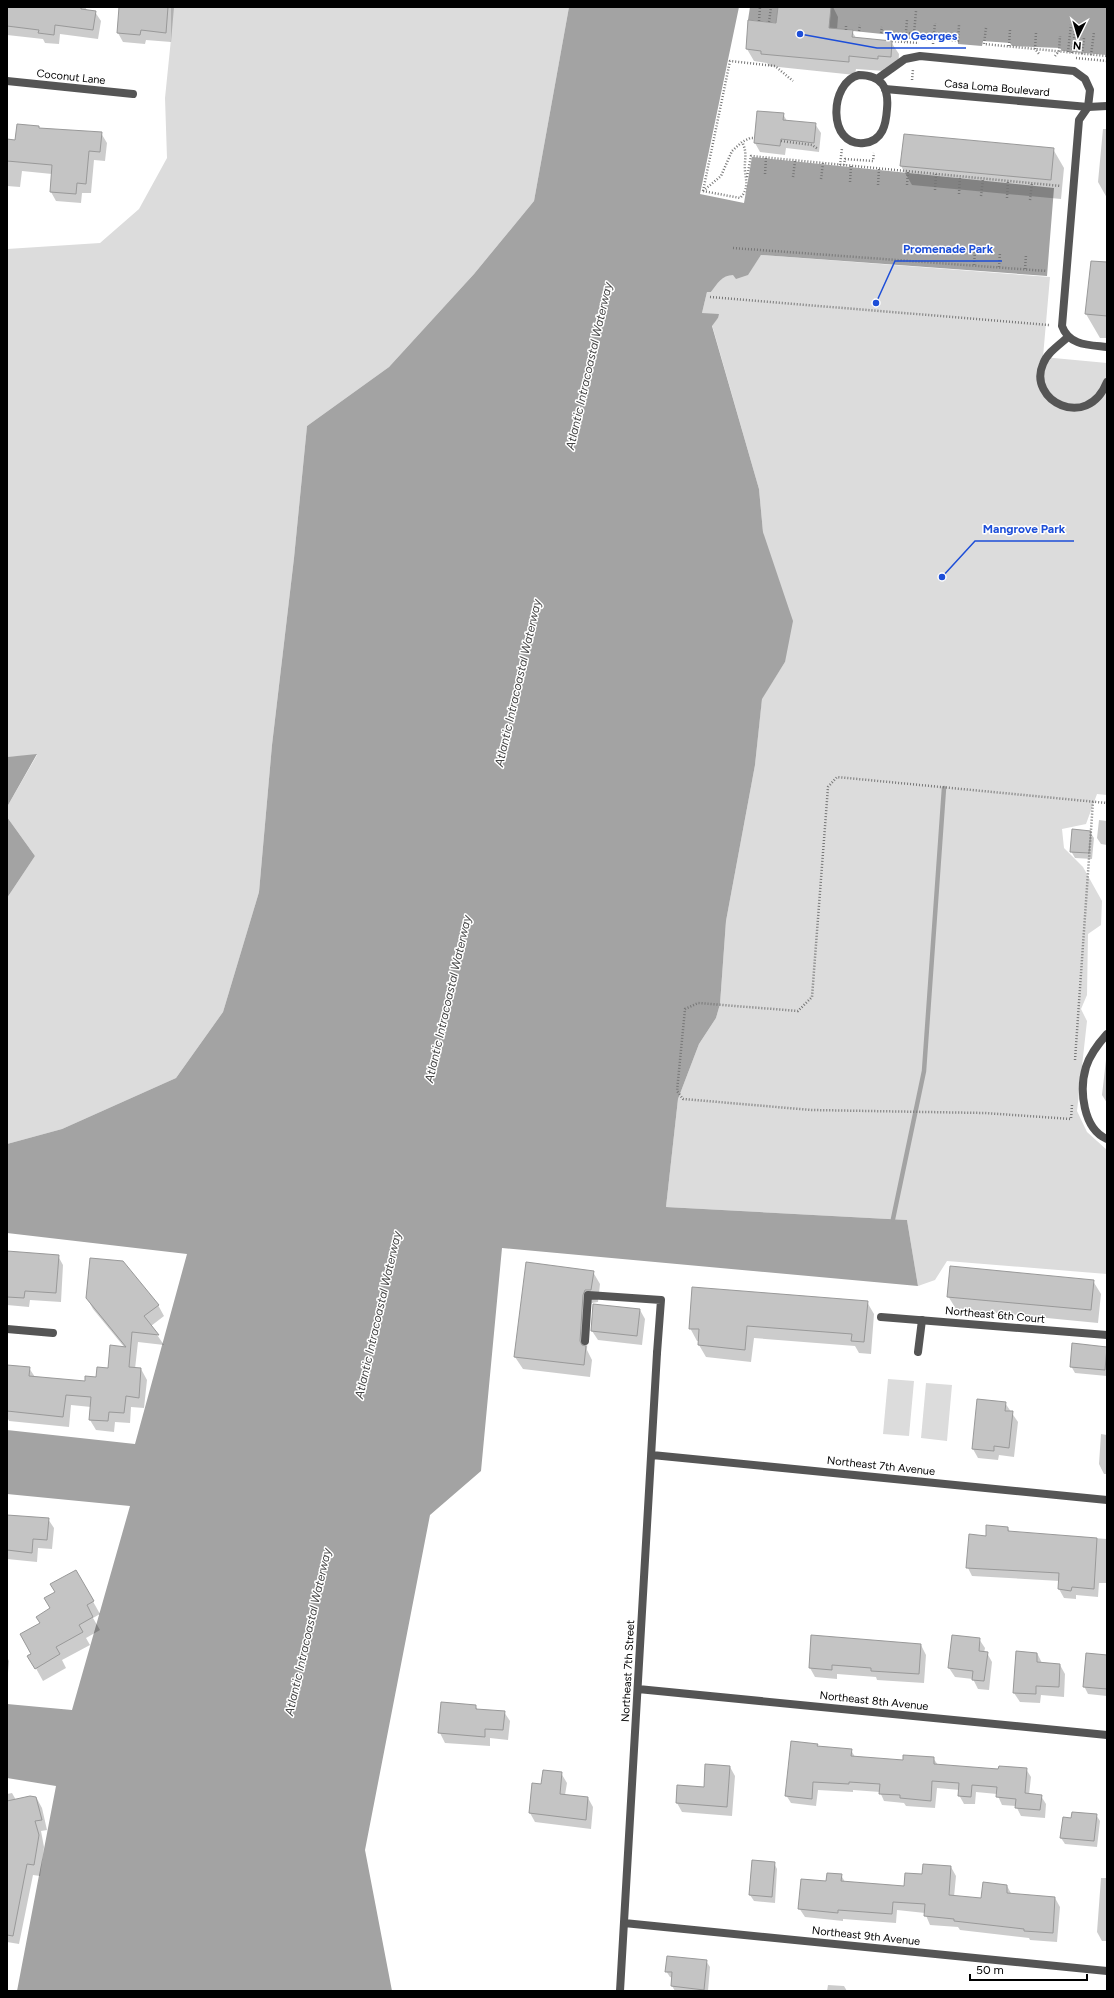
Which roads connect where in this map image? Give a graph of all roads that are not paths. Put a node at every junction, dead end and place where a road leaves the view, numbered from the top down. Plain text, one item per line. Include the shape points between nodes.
1 (877, 79) junction
2 (7, 82) edge
3 (885, 88) junction
4 (133, 94) dead end
5 (1107, 106) edge
6 (1088, 107) junction
7 (1068, 337) junction
8 (1107, 347) edge
9 (1107, 382) edge
10 (1107, 1034) edge
11 (1107, 1139) edge
12 (881, 1317) dead end
13 (922, 1320) junction
14 (7, 1329) edge
15 (53, 1333) dead end
16 (1107, 1335) edge
17 (585, 1341) dead end
18 (918, 1352) dead end
19 (652, 1455) junction
20 (1107, 1500) edge
21 (638, 1689) junction
22 (1107, 1735) edge
23 (624, 1923) junction
24 (1107, 1971) edge
25 (620, 1991) edge

1 - 3 street
1 - 3 street via 859,75 847,80 842,86 837,121 841,133 847,139 865,143 878,137 884,130 888,97
1 - 6 street via 905,59 920,56 1074,71 1085,78 1090,90
2 - 4 street, Coconut Lane
3 - 6 street, Casa Loma Boulevard
5 - 6 street, Casa Loma Boulevard
6 - 7 street via 1079,120 1077,141 1062,322 1063,330
7 - 8 street via 1076,342
7 - 9 street via 1042,364 1041,379 1045,392 1053,401 1065,407 1077,408 1089,405 1099,397
10 - 11 street via 1096,1046 1086,1068 1083,1092 1088,1120 1101,1136
12 - 13 street, Northeast 6th Court
13 - 16 street, Northeast 6th Court
13 - 18 street
14 - 15 street
17 - 19 street, Northeast 7th Street via 588,1296 661,1300
19 - 20 street, Northeast 7th Avenue
19 - 21 street, Northeast 7th Street
21 - 22 street, Northeast 8th Avenue
21 - 23 street, Northeast 7th Street
23 - 24 street, Northeast 9th Avenue
23 - 25 street, Northeast 7th Street

